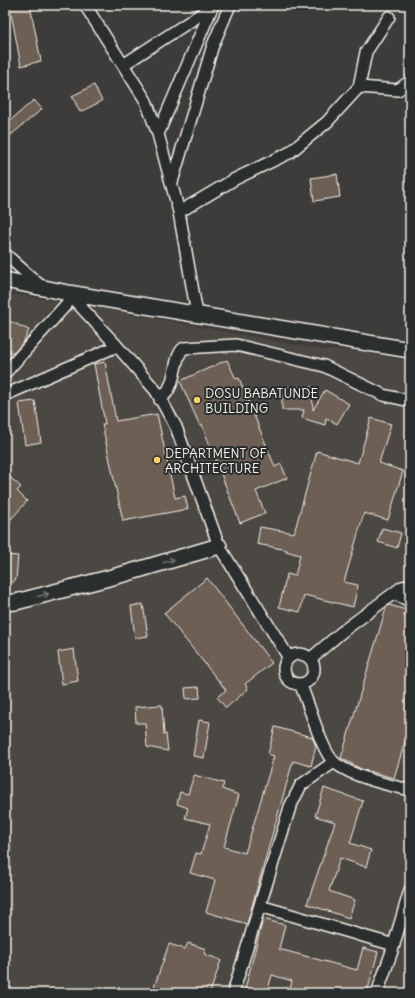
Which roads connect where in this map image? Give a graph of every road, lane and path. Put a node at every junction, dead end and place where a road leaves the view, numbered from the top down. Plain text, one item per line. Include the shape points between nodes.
1 (85, 5) edge
2 (230, 5) edge
3 (213, 6) edge
4 (389, 17) dead end
5 (123, 65) junction
6 (410, 81) edge
7 (359, 87) junction
8 (158, 134) junction
9 (172, 182) junction
10 (179, 212) junction
11 (5, 254) edge
12 (5, 280) edge
13 (43, 288) junction
14 (70, 295) junction
15 (197, 314) junction
16 (117, 346) junction
17 (410, 350) edge
18 (5, 373) edge
19 (5, 395) edge
20 (160, 400) junction
21 (410, 401) edge
22 (219, 546) junction
23 (410, 585) edge
24 (394, 593) junction
25 (410, 601) edge
26 (5, 603) edge
27 (289, 658) junction
28 (310, 659) junction
29 (300, 684) junction
30 (334, 762) junction
31 (410, 790) edge
32 (410, 890) edge
33 (260, 906) junction
34 (394, 945) junction
35 (233, 993) edge
36 (377, 993) edge

1 - 5 street
2 - 9 street via 213,45
3 - 5 street
3 - 8 street
4 - 7 street via 366,52
5 - 8 street via 146,101
6 - 7 street via 398,90
7 - 10 street via 327,122 289,153 234,179
8 - 9 street
9 - 10 street
10 - 15 street
11 - 13 street
12 - 13 street
13 - 14 street
14 - 15 street
14 - 16 street
14 - 18 street
15 - 17 street
16 - 19 street
16 - 20 street via 156,391
20 - 21 street via 168,393 180,351 184,348 236,345 324,366 383,395
20 - 22 street via 176,427
26 -> 22 street via 124,574
22 - 27 street
23 - 24 street
24 - 25 street
24 - 28 street
27 - 28 street via 297,654
27 - 29 street via 285,668 287,677
28 - 29 street via 314,667 312,677
29 - 30 street via 324,746
30 - 31 street via 358,774
30 - 33 street via 301,785 290,807
32 - 34 street
33 - 34 street
33 - 35 street
34 - 36 street

